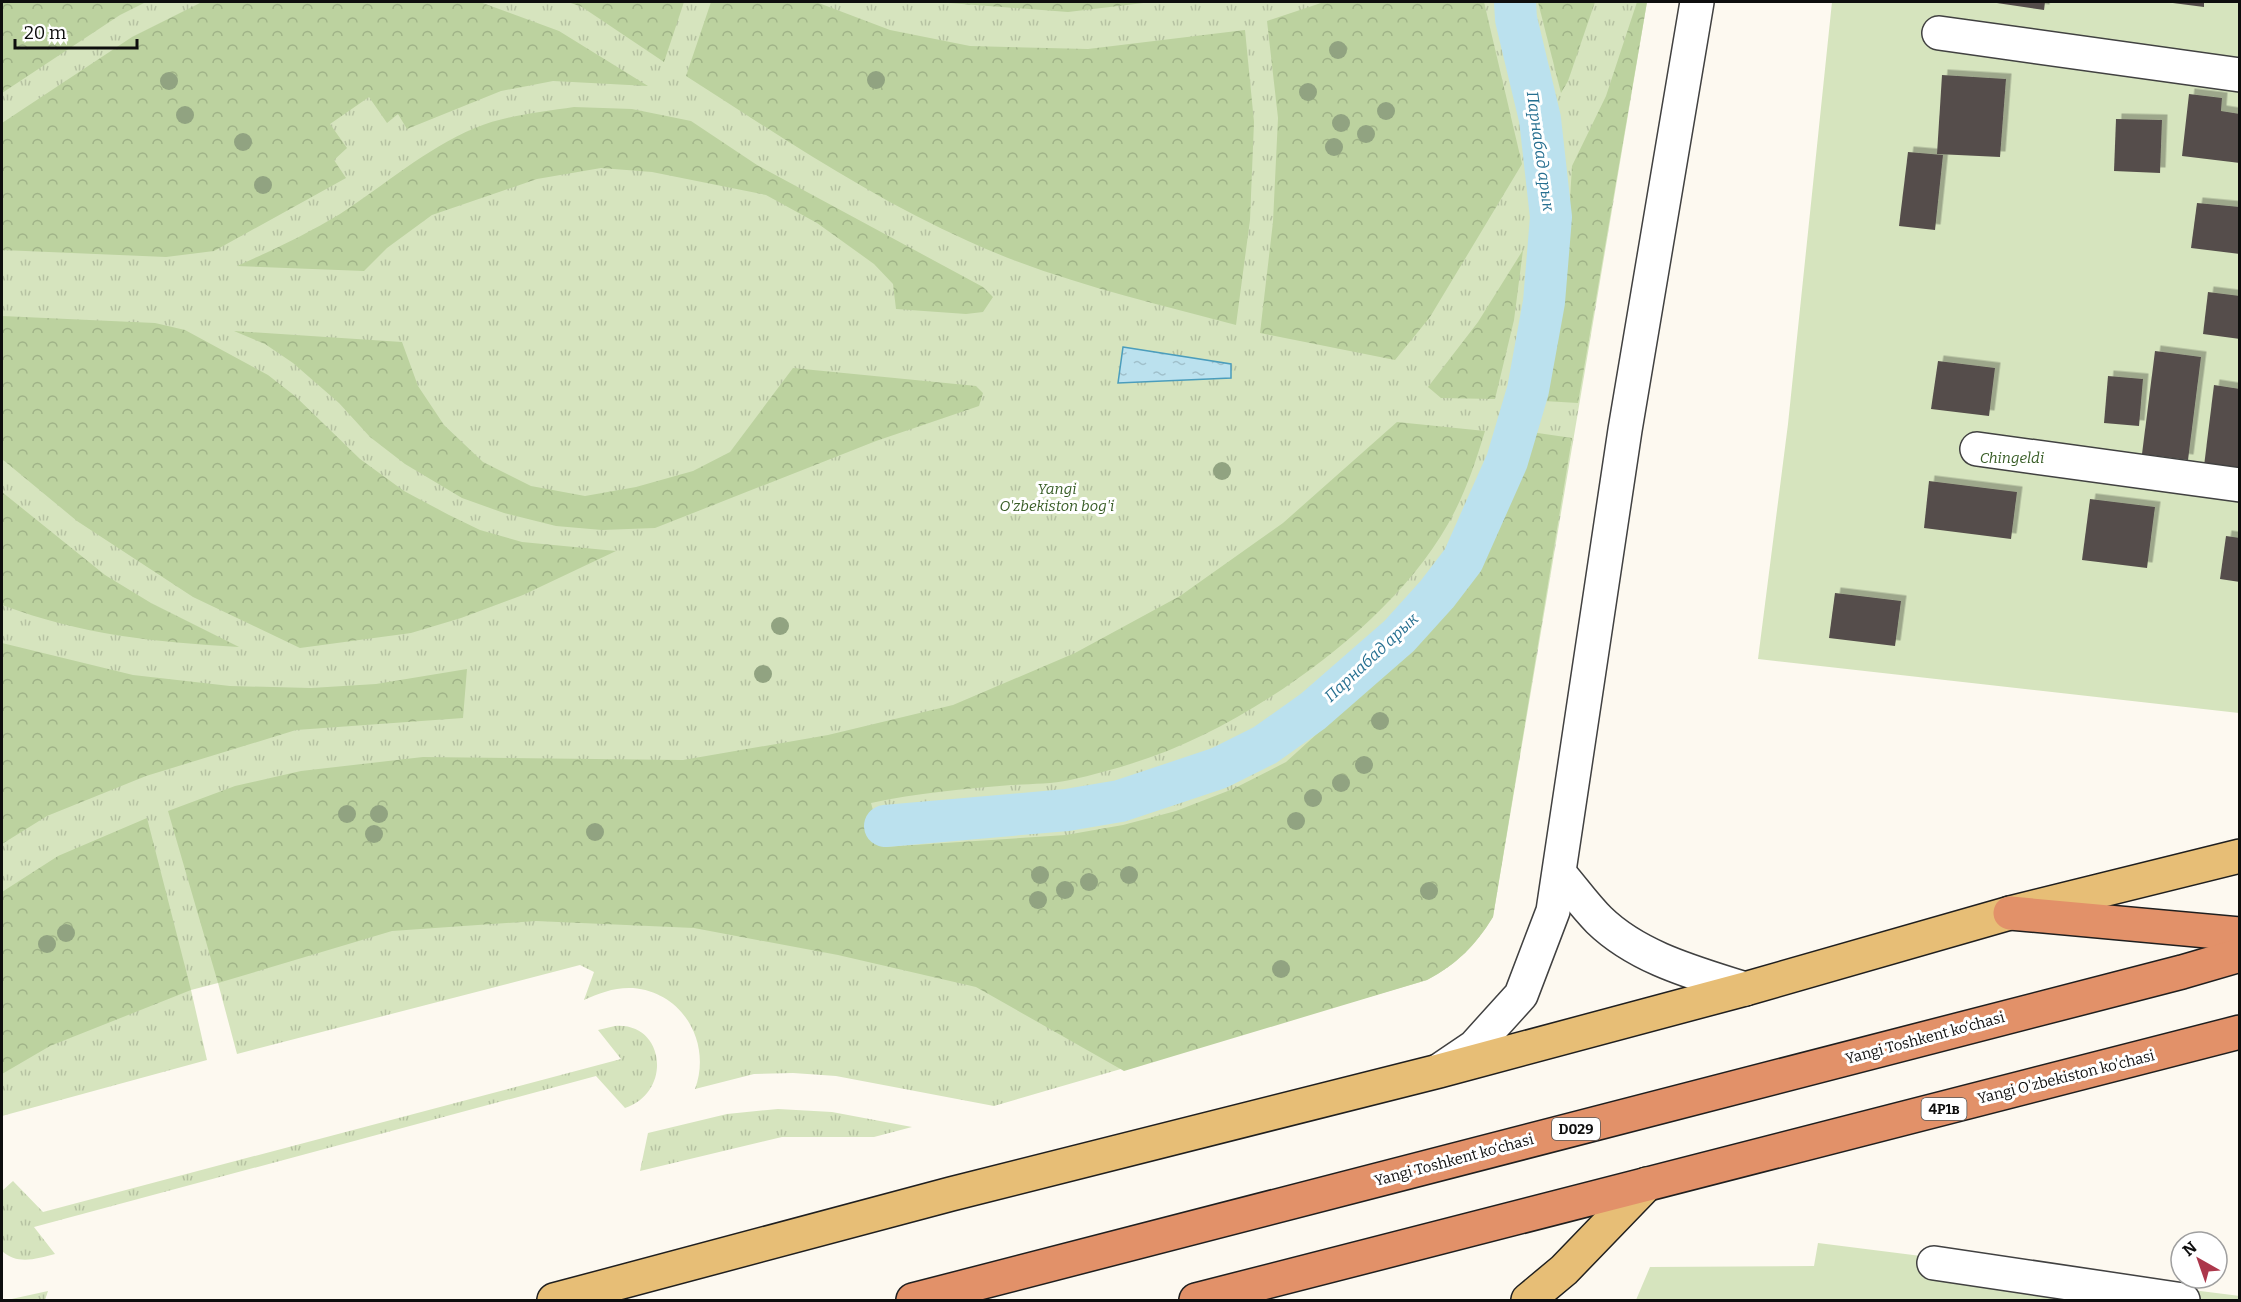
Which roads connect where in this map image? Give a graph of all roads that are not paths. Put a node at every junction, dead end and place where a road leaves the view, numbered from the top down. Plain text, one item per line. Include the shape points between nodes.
1 (1697, 2) edge
2 (1939, 33) dead end
3 (2240, 75) edge
4 (1977, 449) dead end
5 (2240, 485) edge
6 (2240, 856) edge
7 (1560, 874) junction
8 (2010, 913) junction
9 (2240, 934) edge
10 (2240, 955) edge
11 (1745, 989) junction
12 (2240, 1032) edge
13 (1439, 1071) junction
14 (1647, 1184) junction
15 (1934, 1263) dead end
16 (554, 1300) edge
17 (913, 1300) edge
18 (1196, 1300) edge
19 (1528, 1300) edge
20 (2183, 1300) edge

1 - 7 street via 1625,430
2 - 3 street
4 - 5 street
6 - 8 main road
7 - 11 street via 1600,921 1638,948 1689,971
7 - 13 street via 1552,911 1521,995 1474,1047
8 - 9 highway
8 - 11 main road
10 - 17 highway, Yangi Toshkent ko‘chasi / D029
11 - 13 main road
12 - 14 highway, Yangi O'zbekiston ko'chasi / 4Р1в
13 - 16 main road via 951,1194
14 - 18 highway
14 - 19 main road via 1564,1270
15 - 20 street

